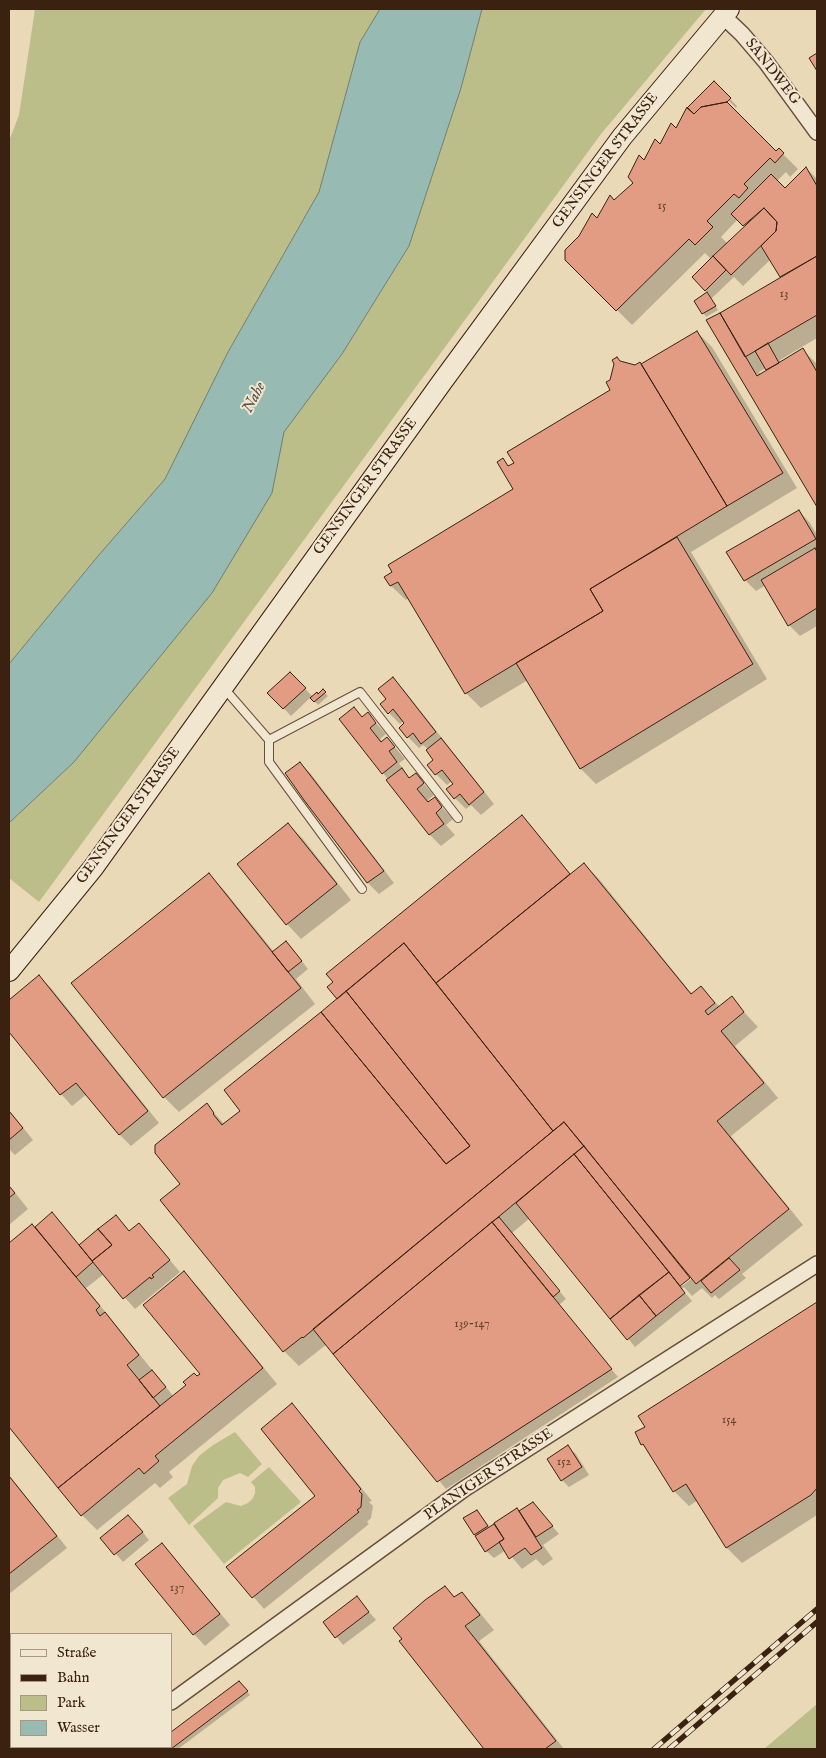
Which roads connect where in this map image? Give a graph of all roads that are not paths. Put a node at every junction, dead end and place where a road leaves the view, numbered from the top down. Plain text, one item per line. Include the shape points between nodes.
1 (725, 12) edge
2 (817, 132) edge
3 (223, 686) junction
4 (270, 740) junction
5 (458, 818) dead end
6 (362, 889) dead end
7 (9, 971) edge
8 (817, 1264) edge
9 (172, 1701) edge

1 - 2 street, SANDWEG
1 - 3 street, GENSINGER STRASSE via 622,137
3 - 4 lane
3 - 7 street, GENSINGER STRASSE via 93,868
4 - 5 lane via 360,692
4 - 6 lane via 269,762
8 - 9 street, PLANIGER STRASSE via 464,1489

